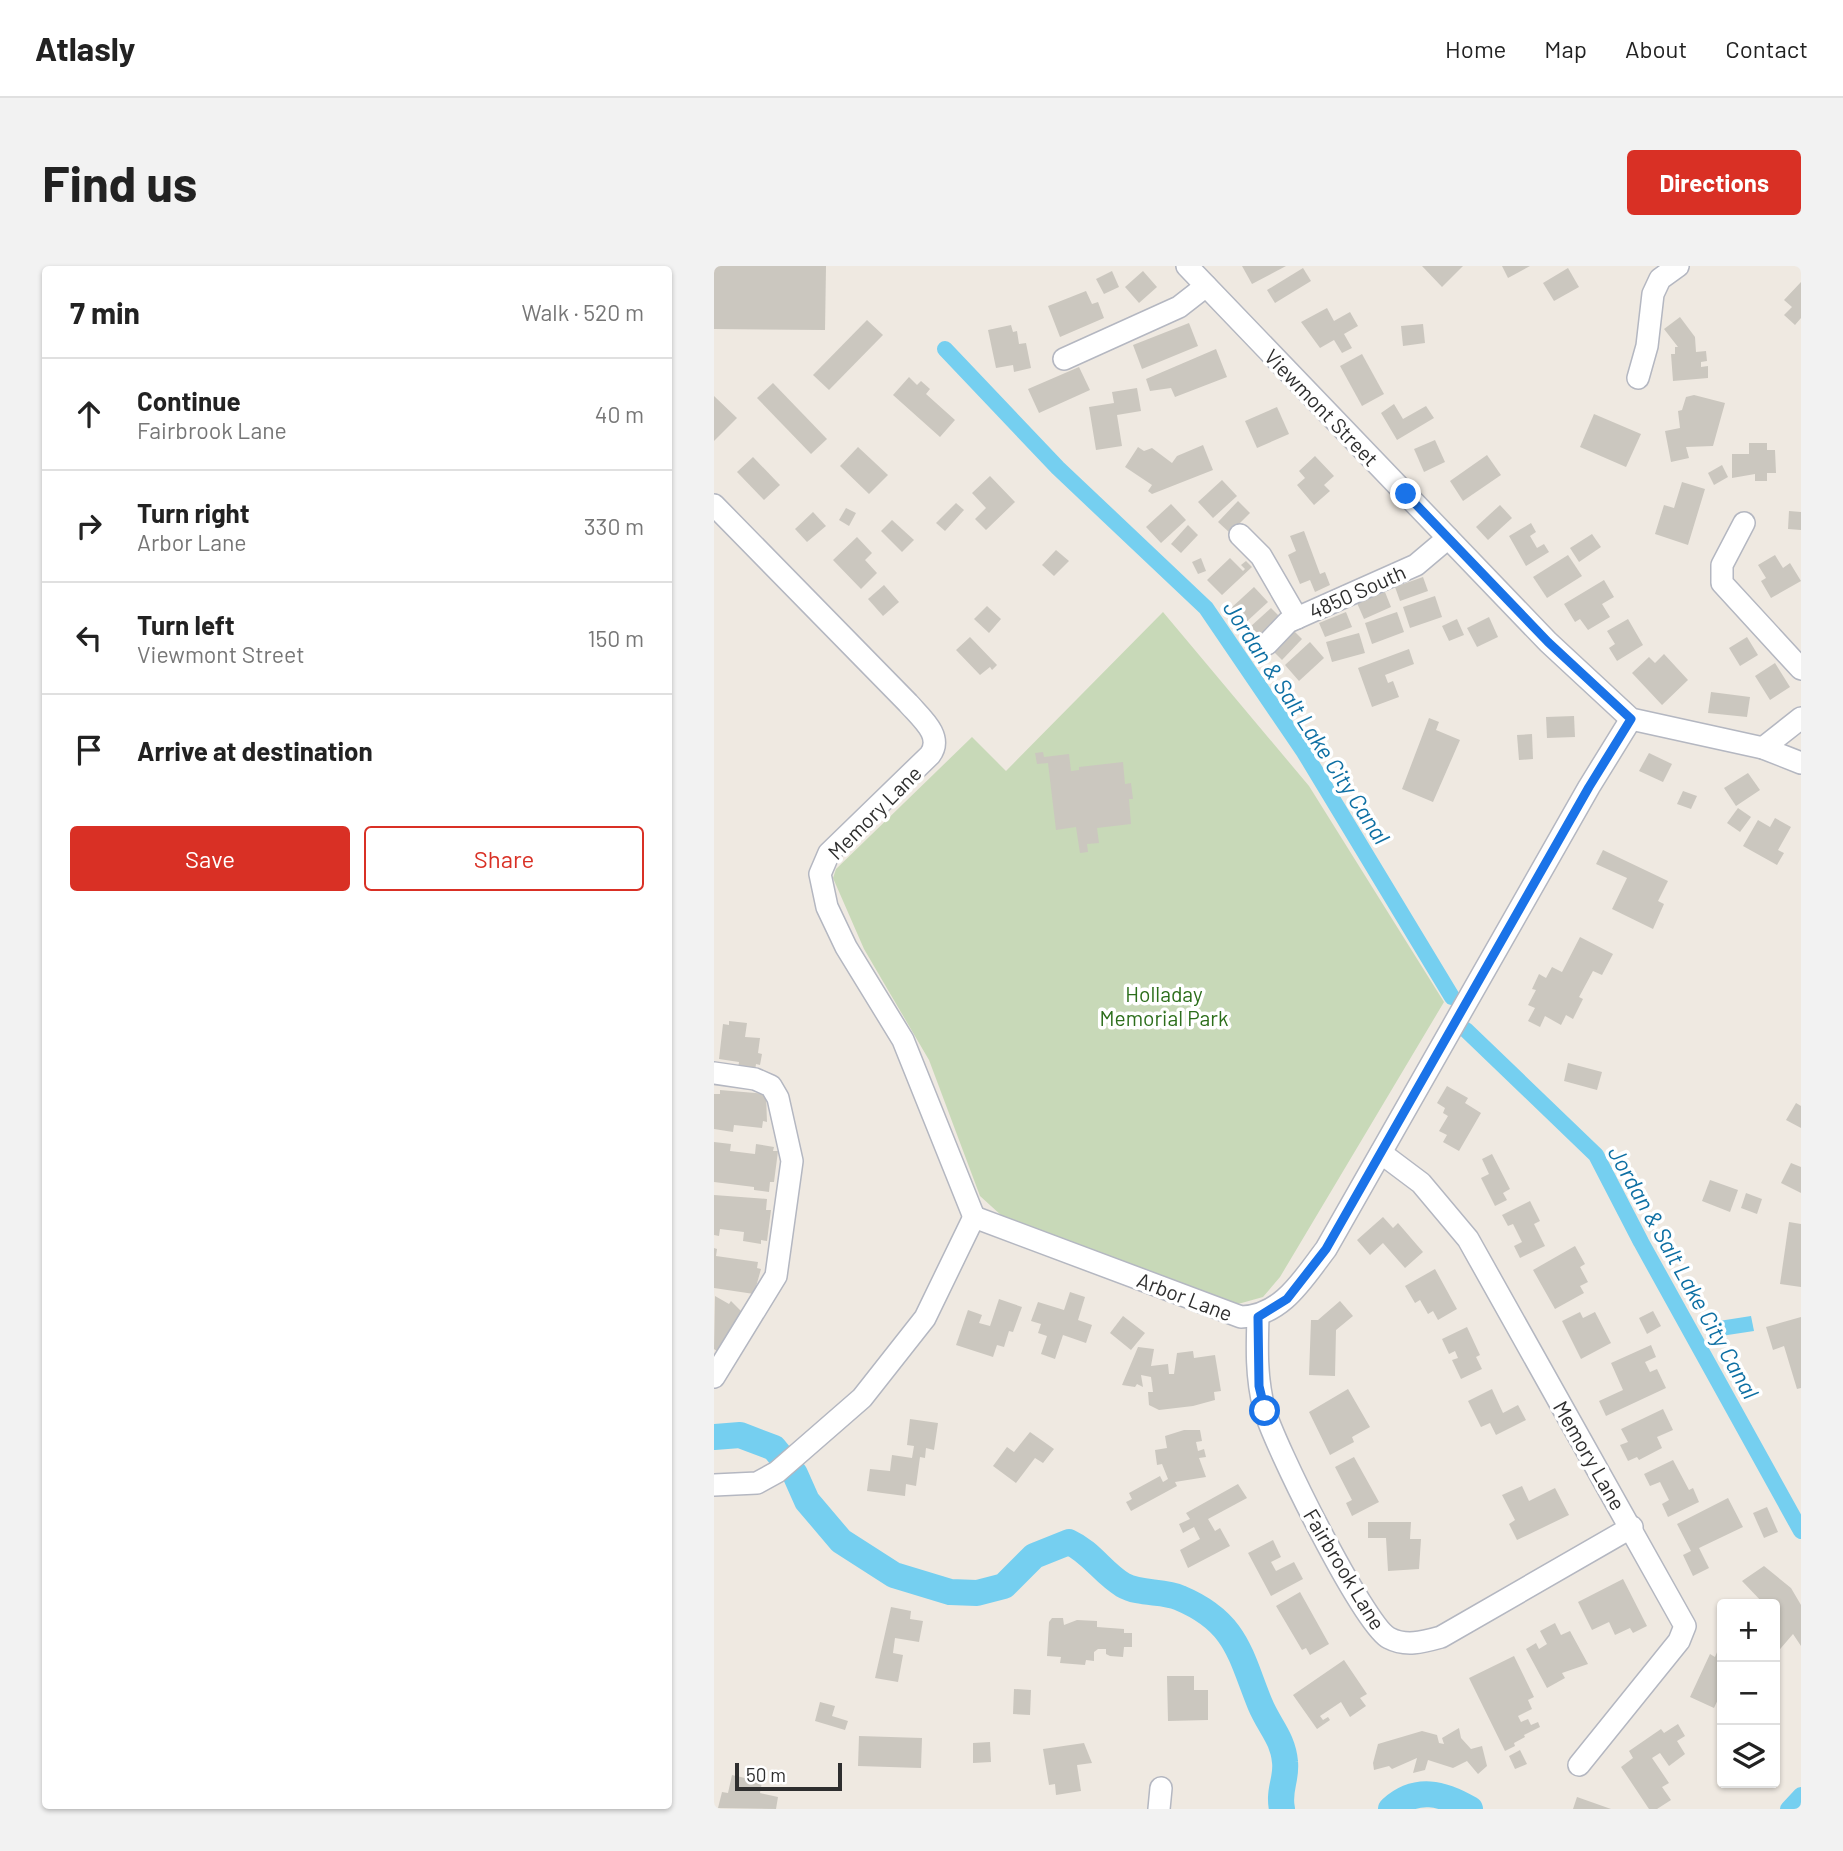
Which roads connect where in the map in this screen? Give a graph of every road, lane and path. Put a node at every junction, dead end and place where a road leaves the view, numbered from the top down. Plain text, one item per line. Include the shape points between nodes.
1 (1187, 266) edge
2 (1678, 266) edge
3 (1206, 286) junction
4 (1065, 359) dead end
5 (1638, 378) dead end
6 (714, 505) edge
7 (1744, 523) dead end
8 (1240, 535) dead end
9 (1448, 538) junction
10 (1297, 618) junction
11 (1267, 643) dead end
12 (1801, 669) edge
13 (1801, 718) edge
14 (1631, 719) junction
15 (1763, 748) junction
16 (1801, 763) edge
17 (714, 1073) edge
18 (1381, 1153) junction
19 (974, 1217) junction
20 (1258, 1317) junction
21 (714, 1377) edge
22 (714, 1485) edge
23 (1632, 1527) junction
24 (1579, 1765) dead end

1 - 3 street, Viewmont Street
2 - 5 street via 1660,279 1653,294
3 - 4 street via 1179,307
3 - 9 street, Viewmont Street
6 - 19 street, Memory Lane via 908,703 935,739 930,755 829,853 819,882 846,947 908,1051
7 - 12 street via 1722,565 1721,583
8 - 10 street via 1261,556
9 - 10 street, 4850 South via 1416,565
9 - 14 street, Viewmont Street via 1548,642
10 - 11 street, 4850 South
13 - 15 street
14 - 15 street
14 - 18 street, Arbor Lane
15 - 16 street
17 - 21 street via 771,1086 778,1098 792,1161 778,1270
18 - 20 street, Arbor Lane via 1326,1249 1287,1299
18 - 23 street, Memory Lane via 1421,1183 1468,1239
19 - 20 street, Arbor Lane via 1241,1317
19 - 22 street via 925,1318 843,1418 757,1483
20 - 23 street, Fairbrook Lane via 1259,1386 1280,1451 1343,1570 1379,1631 1389,1638 1405,1643 1441,1637
23 - 24 street, Memory Lane via 1685,1626 1679,1641

